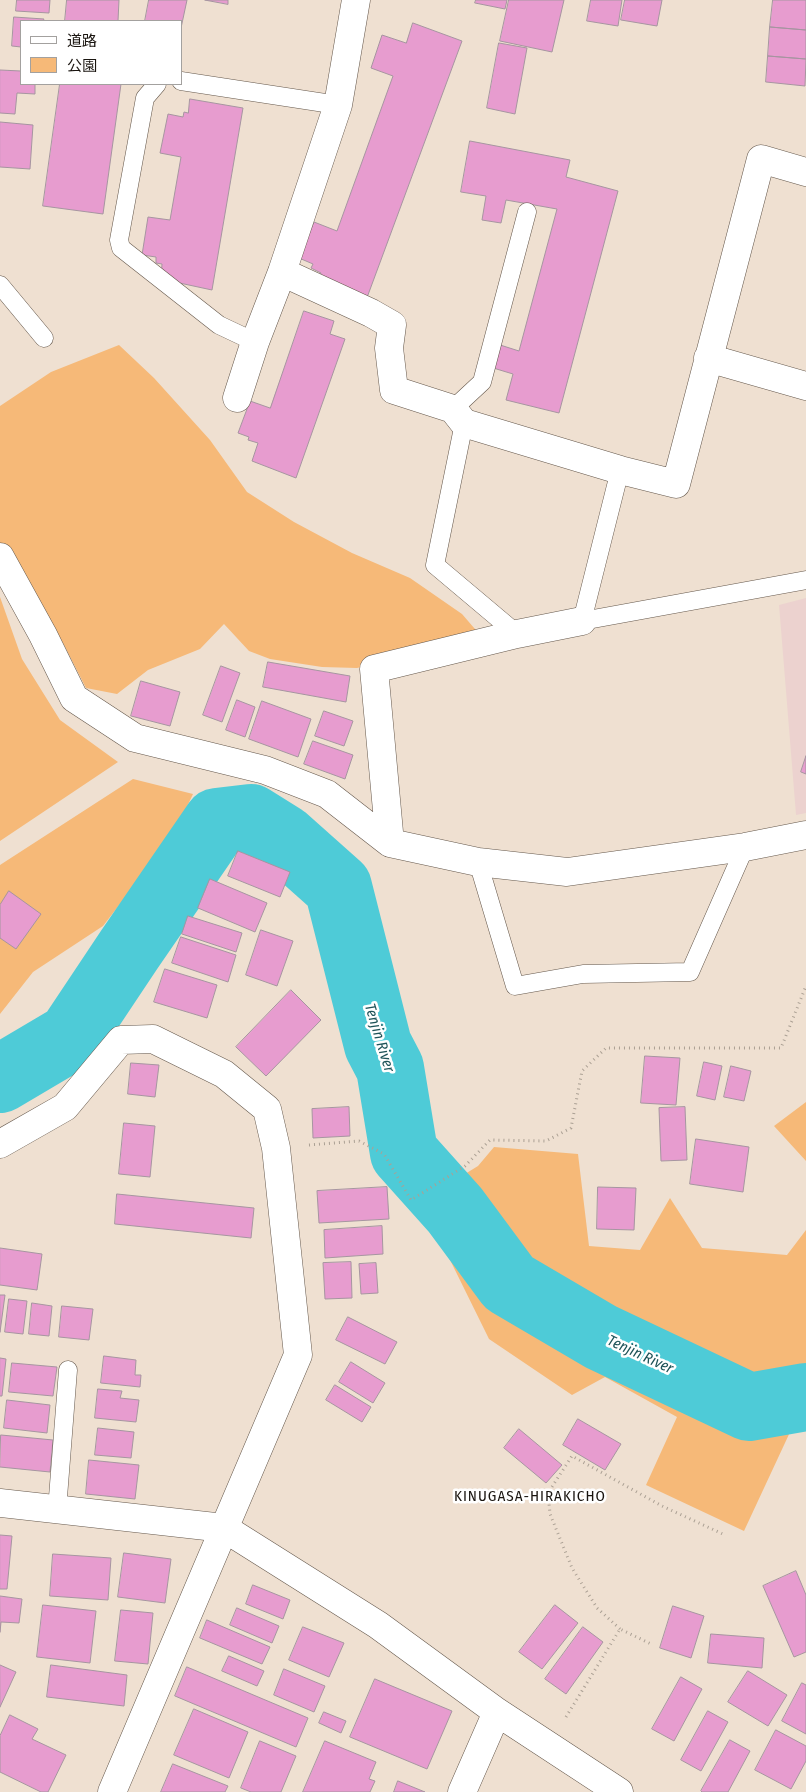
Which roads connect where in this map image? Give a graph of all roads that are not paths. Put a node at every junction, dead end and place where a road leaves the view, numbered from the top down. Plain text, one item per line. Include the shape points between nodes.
1 (356, 0) edge
2 (182, 82) edge
3 (156, 85) edge
4 (338, 105) junction
5 (806, 172) edge
6 (527, 212) dead end
7 (282, 272) junction
8 (0, 285) edge
9 (44, 338) dead end
10 (255, 342) junction
11 (708, 358) junction
12 (806, 386) edge
13 (237, 398) dead end
14 (458, 416) junction
15 (620, 470) junction
16 (0, 557) edge
17 (806, 580) edge
18 (582, 622) junction
19 (517, 634) junction
20 (806, 835) edge
21 (390, 843) junction
22 (745, 847) junction
23 (478, 862) junction
24 (0, 1144) edge
25 (68, 1370) dead end
26 (0, 1502) edge
27 (57, 1510) junction
28 (224, 1528) junction
29 (497, 1712) junction
30 (112, 1792) edge
31 (462, 1792) edge
32 (619, 1792) edge

1 - 4 street
2 - 4 lane
3 - 10 lane via 145,98 118,240 121,248 219,325
4 - 7 street
5 - 11 street via 761,159
6 - 14 lane via 482,382
7 - 10 street
7 - 14 street via 392,325 389,348 394,390
8 - 9 lane
10 - 13 street
11 - 12 street
11 - 15 street via 676,484
14 - 15 street
14 - 19 lane via 435,565
15 - 18 lane
16 - 21 street via 74,698 135,738 265,770 327,794
17 - 18 lane
18 - 19 street
19 - 21 street via 374,669
20 - 22 street
21 - 23 street
22 - 23 street via 567,872
22 - 23 lane via 690,972 583,974 514,986
24 - 28 street via 65,1107 121,1040 153,1039 224,1074 267,1109 276,1148 298,1355
25 - 27 lane
26 - 27 street
27 - 28 street
28 - 29 street via 378,1625
28 - 30 street
29 - 31 street
29 - 32 street

